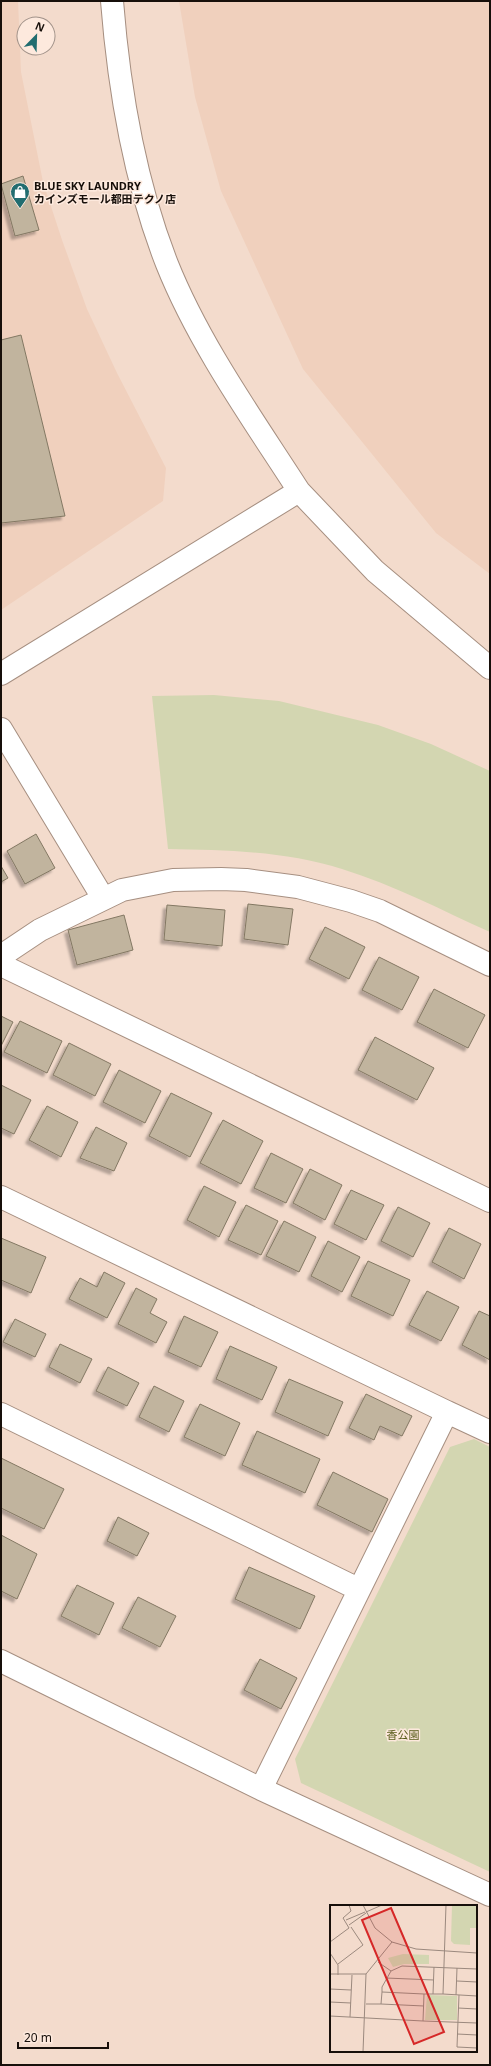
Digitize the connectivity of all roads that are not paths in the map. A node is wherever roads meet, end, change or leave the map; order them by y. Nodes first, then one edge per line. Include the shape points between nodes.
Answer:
1 (112, 1) edge
2 (299, 491) junction
3 (490, 668) edge
4 (1, 674) edge
5 (1, 729) edge
6 (103, 898) junction
7 (1, 956) edge
8 (1, 965) edge
9 (490, 965) edge
10 (1, 1197) edge
11 (490, 1201) edge
12 (447, 1412) junction
13 (1, 1414) edge
14 (490, 1432) edge
15 (358, 1589) junction
16 (1, 1661) edge
17 (261, 1789) junction
18 (490, 1895) edge

1 - 2 street via 116,54 139,183 167,264 206,344
2 - 3 street via 375,571
2 - 4 street
5 - 6 street
6 - 7 street via 40,930
6 - 9 street via 122,890 173,880 246,880 298,887 380,911
8 - 11 street
10 - 12 street
12 - 14 street
12 - 15 street
13 - 15 street
15 - 17 street
16 - 17 street
17 - 18 street

